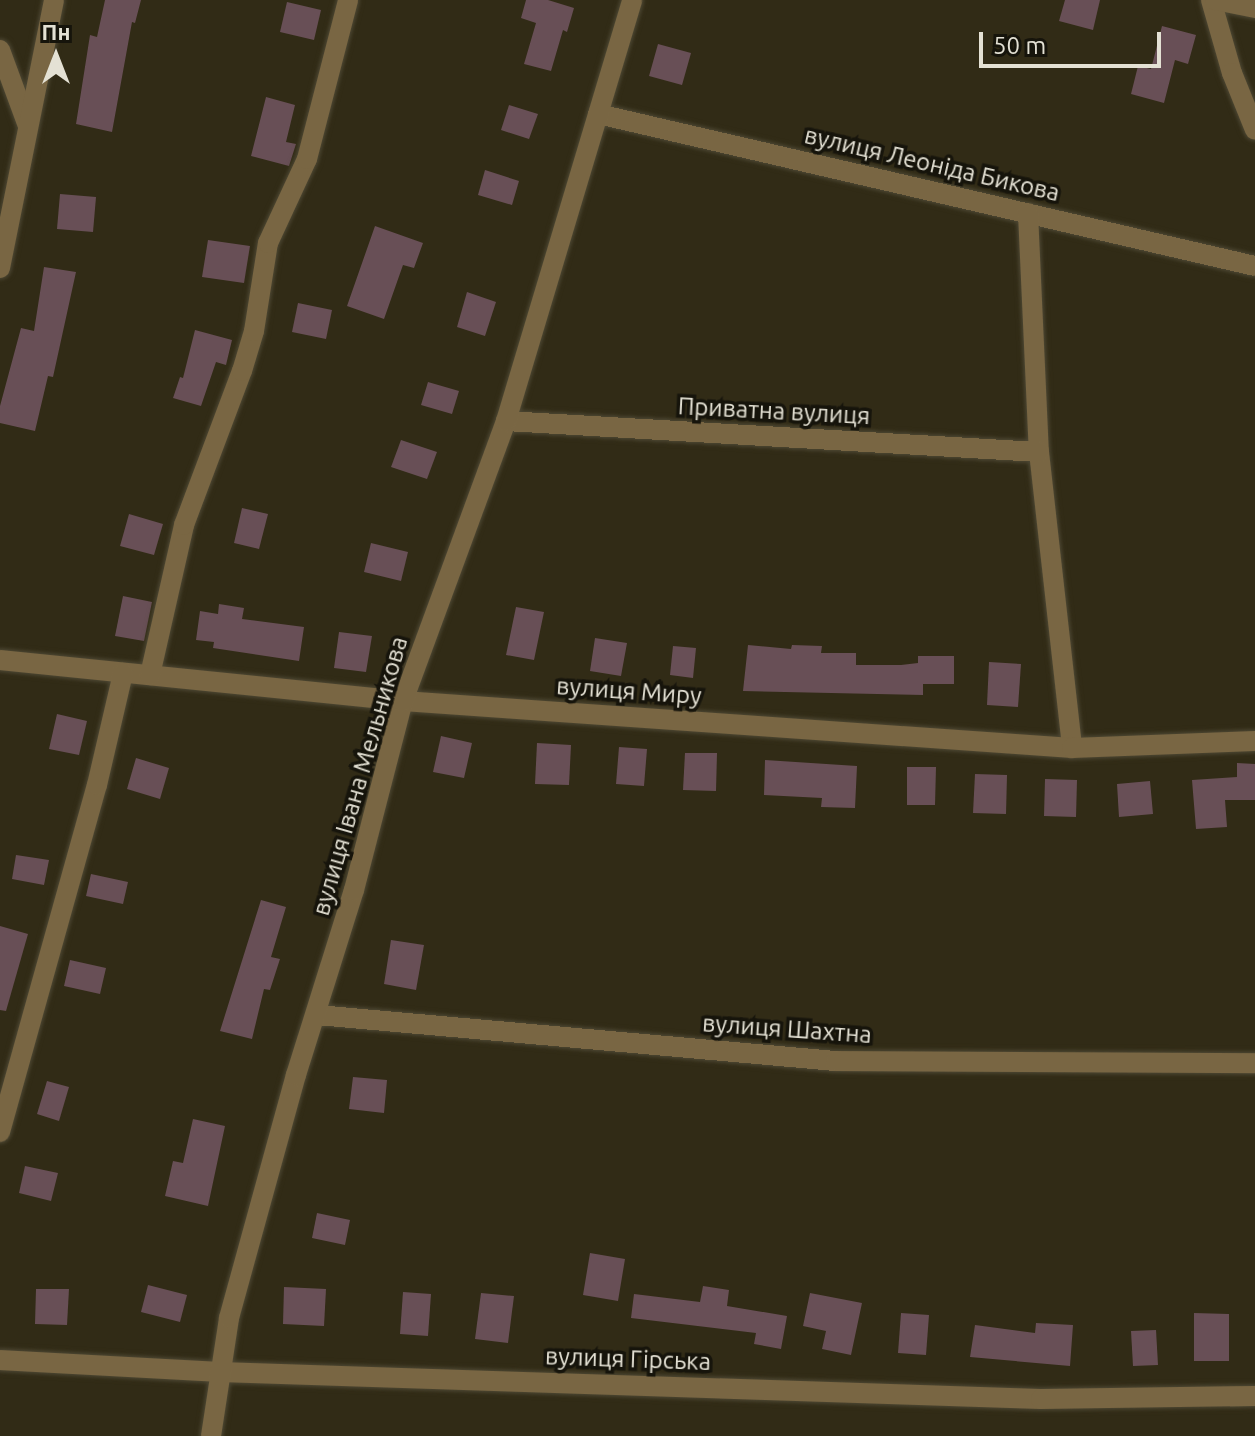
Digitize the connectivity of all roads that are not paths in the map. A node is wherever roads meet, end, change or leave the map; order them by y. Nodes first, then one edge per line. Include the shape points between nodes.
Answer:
1 (54, 0) edge
2 (348, 0) edge
3 (632, 0) edge
4 (1213, 0) edge
5 (1255, 8) edge
6 (0, 50) edge
7 (598, 114) junction
8 (28, 126) junction
9 (1255, 130) edge
10 (1028, 213) junction
11 (1255, 266) edge
12 (0, 268) edge
13 (506, 421) junction
14 (1039, 452) junction
15 (0, 660) edge
16 (123, 673) junction
17 (150, 675) junction
18 (403, 701) junction
19 (1255, 741) edge
20 (1072, 748) junction
21 (317, 1015) junction
22 (1255, 1063) edge
23 (0, 1132) edge
24 (0, 1360) edge
25 (220, 1372) junction
26 (1255, 1396) edge
27 (211, 1436) edge

1 - 8 street
2 - 17 street via 307,159 268,243 242,371 184,525
3 - 7 street, вулиця Івана Мельникова
4 - 5 street
4 - 9 street via 1232,73
6 - 8 street
7 - 10 street, вулиця Леоніда Бикова
7 - 13 street, вулиця Івана Мельникова
8 - 12 street
10 - 11 street, вулиця Леоніда Бикова
10 - 14 street
13 - 14 street, Приватна вулиця
13 - 18 street, вулиця Івана Мельникова
14 - 20 street
15 - 16 street, вулиця Миру
16 - 17 street, вулиця Миру
16 - 23 street
17 - 18 street, вулиця Миру
18 - 20 street, вулиця Миру
18 - 21 street, вулиця Івана Мельникова
19 - 20 street, вулиця Миру
21 - 22 street, вулиця Шахтна via 836,1061
21 - 25 street, вулиця Івана Мельникова via 253,1225
24 - 25 street, вулиця Гірська
25 - 26 street, вулиця Гірська via 1041,1399
25 - 27 street, вулиця Івана Мельникова

